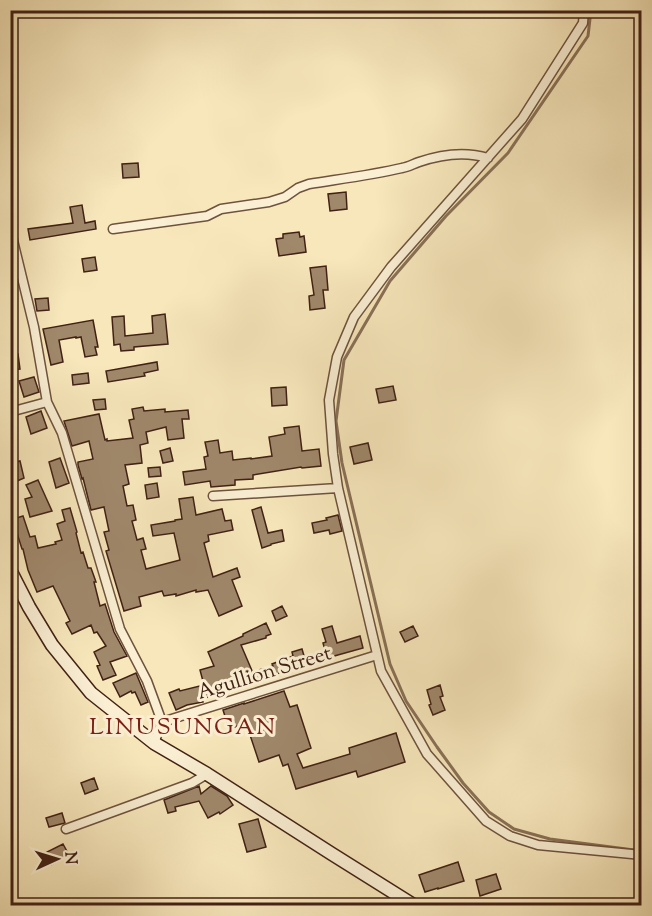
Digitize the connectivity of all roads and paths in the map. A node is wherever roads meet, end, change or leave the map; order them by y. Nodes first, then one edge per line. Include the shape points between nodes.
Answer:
1 (584, 10) edge
2 (488, 158) junction
3 (10, 228) edge
4 (113, 229) dead end
5 (47, 402) junction
6 (10, 412) edge
7 (338, 488) junction
8 (213, 496) dead end
9 (10, 570) edge
10 (377, 655) junction
11 (162, 722) junction
12 (154, 743) junction
13 (207, 774) junction
14 (66, 829) dead end
15 (642, 855) edge
16 (415, 906) edge

1 - 2 street via 583,22 522,119
2 - 4 street via 473,153 446,155 404,168 309,184 285,197 221,209 207,216
2 - 7 street via 391,267 354,317 337,357 329,400
3 - 5 street
5 - 6 street
5 - 11 street via 62,433 120,629 147,681
7 - 8 street
7 - 10 street
9 - 12 street via 52,645 91,693
10 - 11 street, Agullion Street
10 - 15 street via 381,671 427,754 486,821 510,836 538,845
11 - 12 street
12 - 13 street
13 - 14 street
13 - 16 street

